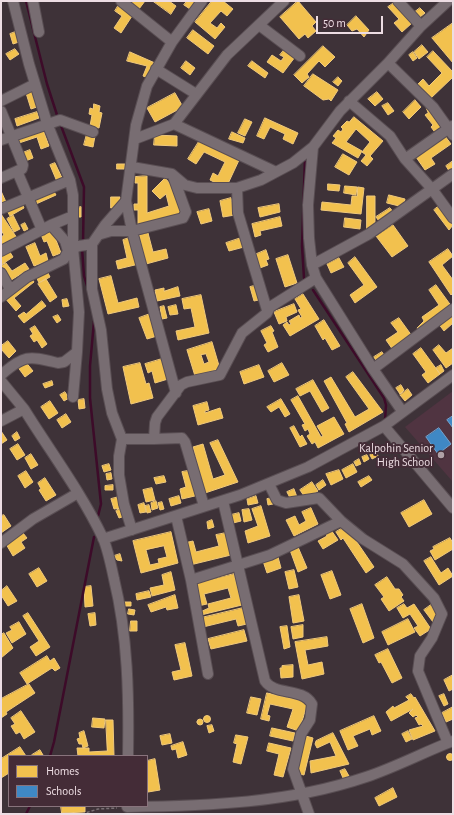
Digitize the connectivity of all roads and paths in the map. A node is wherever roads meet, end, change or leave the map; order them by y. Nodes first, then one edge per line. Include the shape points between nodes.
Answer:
1 (15, 1) edge
2 (33, 1) edge
3 (121, 1) edge
4 (202, 1) edge
5 (284, 1) edge
6 (398, 1) edge
7 (448, 1) edge
8 (259, 25) junction
9 (421, 26) junction
10 (39, 32) dead end
11 (172, 42) junction
12 (300, 56) dead end
13 (388, 63) junction
14 (156, 70) junction
15 (35, 84) junction
16 (196, 94) junction
17 (1, 101) edge
18 (349, 101) junction
19 (1, 111) edge
20 (53, 122) junction
21 (174, 124) junction
22 (451, 130) edge
23 (93, 132) dead end
24 (6, 138) edge
25 (136, 139) junction
26 (313, 147) junction
27 (405, 159) junction
28 (132, 167) junction
29 (17, 171) junction
30 (276, 172) junction
31 (172, 174) junction
32 (453, 174) edge
33 (1, 178) edge
34 (70, 180) junction
35 (237, 188) junction
36 (432, 189) junction
37 (30, 197) junction
38 (126, 201) junction
39 (1, 209) edge
40 (73, 216) junction
41 (453, 218) edge
42 (46, 227) junction
43 (132, 231) junction
44 (101, 234) junction
45 (80, 247) junction
46 (1, 251) edge
47 (312, 265) junction
48 (1, 273) edge
49 (316, 278) junction
50 (10, 289) junction
51 (1, 297) edge
52 (453, 309) edge
53 (267, 310) junction
54 (77, 352) junction
55 (373, 369) junction
56 (1, 375) edge
57 (453, 375) edge
58 (1, 381) edge
59 (176, 393) junction
60 (73, 396) dead end
61 (24, 409) junction
62 (402, 411) junction
63 (1, 421) edge
64 (384, 426) junction
65 (122, 439) junction
66 (154, 439) junction
67 (269, 484) junction
68 (78, 493) junction
69 (223, 501) junction
70 (204, 506) junction
71 (453, 508) edge
72 (176, 516) junction
73 (341, 521) junction
74 (132, 530) junction
75 (103, 539) junction
76 (1, 543) edge
77 (238, 564) junction
78 (191, 580) junction
79 (208, 674) dead end
80 (450, 742) edge
81 (128, 755) edge
82 (301, 794) junction
83 (127, 809) edge
84 (82, 814) edge
85 (309, 814) edge

1 - 15 street
2 - 10 street
3 - 11 street
4 - 11 street
5 - 8 street
6 - 9 street
7 - 9 street
8 - 12 street
8 - 16 street via 227,55
9 - 13 street
11 - 14 street
13 - 18 street
13 - 22 street via 430,103
14 - 16 street
14 - 25 street via 140,107
15 - 17 street
15 - 20 street
16 - 21 street
18 - 26 street
18 - 27 street via 390,136
19 - 24 street
20 - 23 street
20 - 24 street
20 - 34 street
21 - 25 street
21 - 30 street
22 - 27 street
24 - 29 street via 23,165 22,169
25 - 28 street
26 - 30 street via 293,163
26 - 47 street via 308,205
27 - 36 street
28 - 31 street
28 - 38 street
29 - 33 street
29 - 37 street
30 - 35 street
31 - 35 street via 185,185 197,188
31 - 43 street via 186,215 183,218
32 - 36 street
34 - 37 street
34 - 40 street
35 - 53 street via 238,213
36 - 41 street
36 - 47 street via 369,234
37 - 39 street
37 - 42 street
38 - 43 street
38 - 44 street via 105,225
40 - 42 street
40 - 45 street
42 - 45 street via 65,241
42 - 46 street
43 - 44 street via 111,231
43 - 59 street
44 - 45 street
45 - 50 street via 64,259 27,277
45 - 54 street
45 - 65 street via 101,330 112,413
47 - 49 street
48 - 50 street
49 - 53 street
49 - 55 street
50 - 51 street
52 - 55 street
53 - 59 street via 267,313 242,333 220,375 187,382
54 - 56 street via 58,364 26,357
54 - 60 street
55 - 62 street
57 - 62 street
58 - 61 street
59 - 66 street via 157,417
61 - 63 street
61 - 68 street
62 - 64 street
64 - 67 street via 308,467
64 - 71 street
65 - 66 street
65 - 74 street via 119,475
66 - 70 street via 182,438 185,442
67 - 69 street
67 - 73 street via 277,500 286,503 319,498
68 - 75 street
68 - 76 street via 33,519
69 - 70 street
69 - 77 street
70 - 72 street
72 - 74 street
72 - 78 street
73 - 77 street via 270,555
73 - 80 street via 363,539 403,564 434,598 442,614 432,638 420,656 418,671
74 - 75 street
75 - 81 street via 124,622
77 - 78 street
77 - 82 street via 265,681 271,688 304,696 312,704 310,720 301,734 293,769 300,784
78 - 79 street
80 - 82 street via 366,777
82 - 83 street via 247,802
82 - 85 street
83 - 84 path via 98,809

